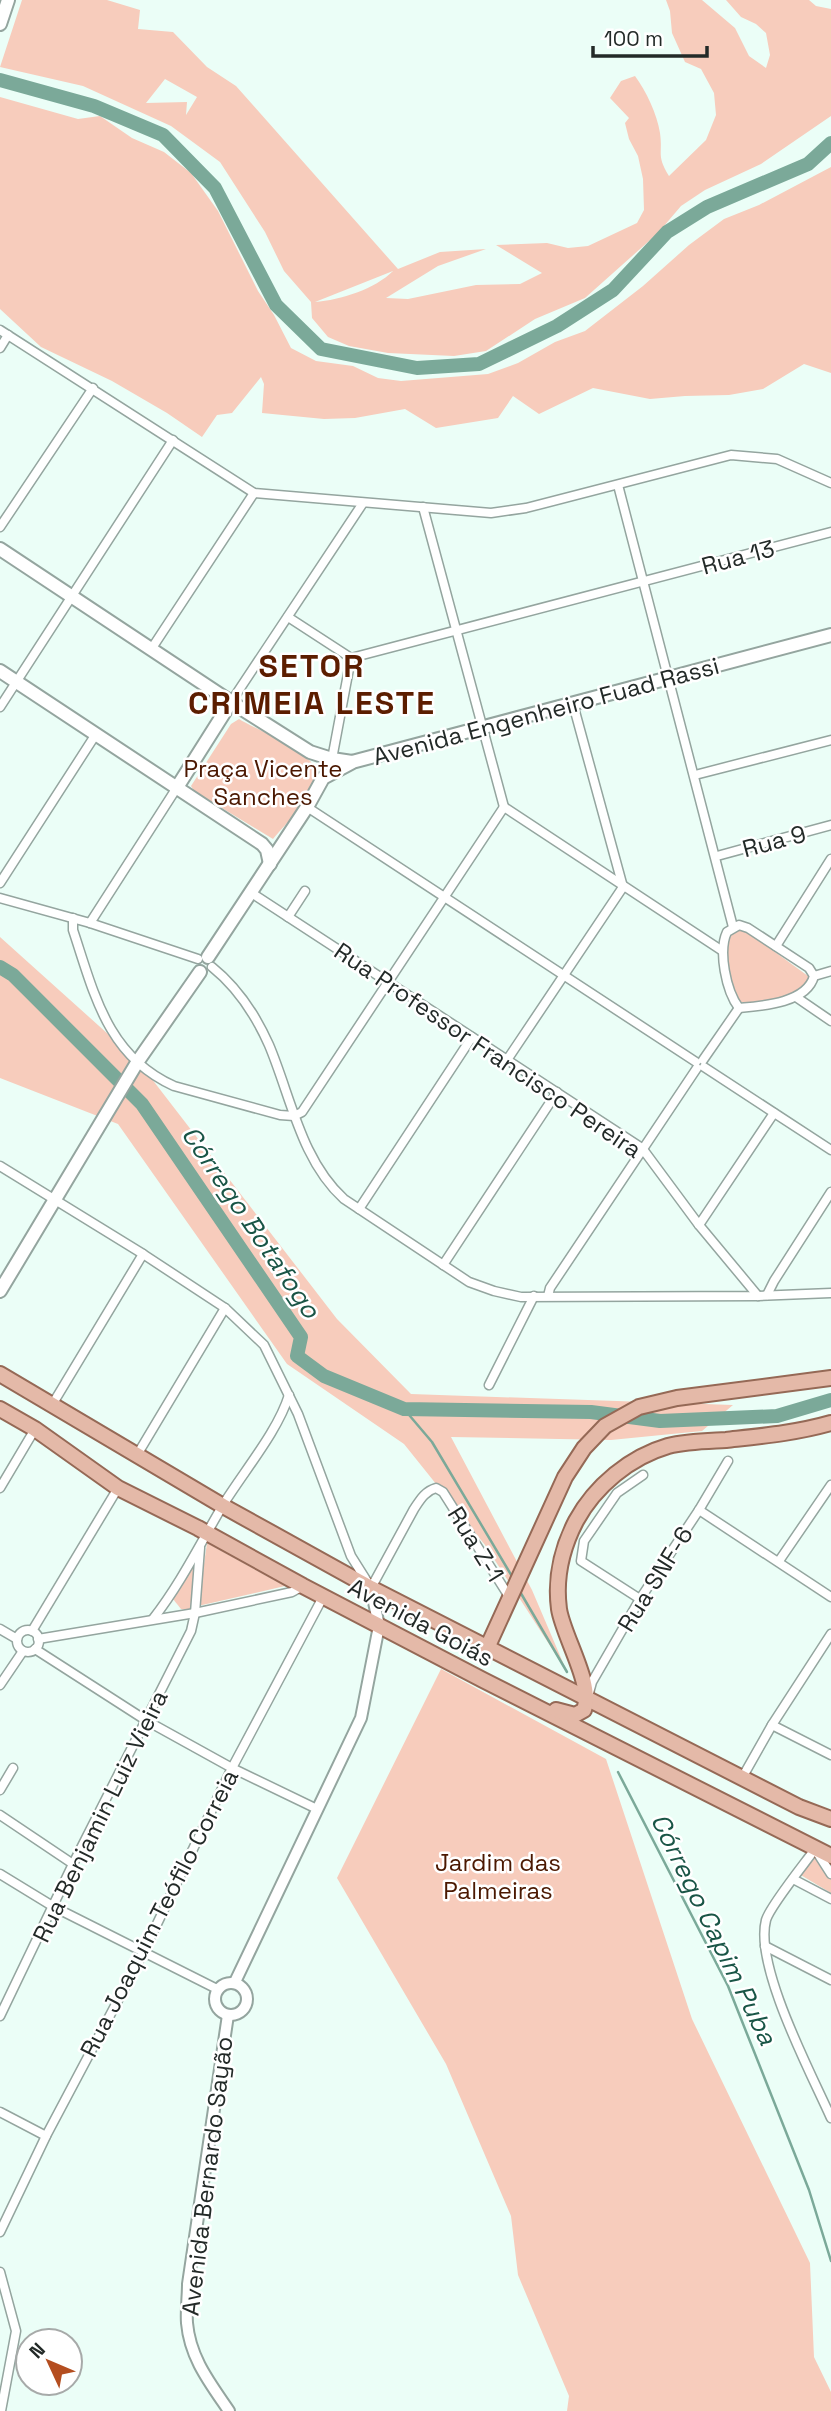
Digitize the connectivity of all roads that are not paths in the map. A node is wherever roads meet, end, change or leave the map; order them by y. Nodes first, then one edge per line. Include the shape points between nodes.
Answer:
1 (8, 0) edge
2 (0, 24) edge
3 (0, 330) edge
4 (8, 335) junction
5 (0, 348) edge
6 (93, 388) junction
7 (173, 440) junction
8 (831, 483) edge
9 (618, 485) junction
10 (254, 494) junction
11 (339, 501) junction
12 (363, 503) junction
13 (424, 508) junction
14 (350, 523) junction
15 (0, 527) edge
16 (831, 532) edge
17 (0, 549) edge
18 (644, 582) junction
19 (72, 596) junction
20 (288, 617) junction
21 (456, 630) junction
22 (831, 635) edge
23 (152, 648) junction
24 (351, 658) junction
25 (0, 671) edge
26 (670, 679) junction
27 (17, 681) junction
28 (231, 702) junction
29 (573, 705) junction
30 (0, 707) edge
31 (483, 729) junction
32 (96, 734) junction
33 (831, 740) edge
34 (310, 752) junction
35 (332, 759) junction
36 (352, 762) junction
37 (184, 774) junction
38 (695, 775) junction
39 (323, 778) junction
40 (176, 789) junction
41 (194, 799) junction
42 (307, 807) junction
43 (504, 807) junction
44 (831, 825) edge
45 (283, 842) junction
46 (262, 844) junction
47 (717, 856) junction
48 (831, 859) edge
49 (270, 863) junction
50 (0, 883) edge
51 (623, 887) junction
52 (305, 891) dead end
53 (250, 892) junction
54 (443, 896) junction
55 (0, 898) edge
56 (288, 917) junction
57 (73, 918) junction
58 (90, 923) junction
59 (733, 927) junction
60 (776, 946) junction
61 (721, 950) junction
62 (205, 964) junction
63 (831, 971) edge
64 (564, 975) junction
65 (814, 976) junction
66 (387, 982) junction
67 (796, 997) junction
68 (738, 1008) junction
69 (831, 1021) edge
70 (472, 1037) junction
71 (507, 1060) junction
72 (700, 1064) junction
73 (135, 1065) junction
74 (557, 1093) junction
75 (774, 1113) junction
76 (294, 1116) junction
77 (642, 1148) junction
78 (831, 1150) edge
79 (0, 1166) edge
80 (831, 1192) edge
81 (54, 1199) junction
82 (359, 1209) junction
83 (699, 1225) junction
84 (143, 1254) junction
85 (443, 1265) junction
86 (0, 1291) edge
87 (831, 1293) edge
88 (768, 1295) junction
89 (534, 1296) junction
90 (548, 1296) junction
91 (758, 1296) junction
92 (225, 1308) junction
93 (0, 1374) edge
94 (831, 1378) edge
95 (489, 1385) dead end
96 (290, 1395) junction
97 (52, 1405) junction
98 (0, 1409) edge
99 (296, 1410) junction
100 (282, 1413) junction
101 (830, 1424) edge
102 (35, 1429) junction
103 (136, 1455) junction
104 (728, 1461) dead end
105 (643, 1475) dead end
106 (831, 1485) edge
107 (0, 1488) edge
108 (118, 1488) junction
109 (222, 1506) junction
110 (699, 1510) junction
111 (208, 1535) junction
112 (200, 1548) junction
113 (779, 1561) junction
114 (303, 1586) junction
115 (371, 1588) junction
116 (511, 1596) junction
117 (323, 1597) junction
118 (831, 1597) edge
119 (170, 1598) junction
120 (640, 1599) junction
121 (195, 1613) junction
122 (180, 1615) junction
123 (153, 1619) junction
124 (379, 1626) junction
125 (0, 1629) edge
126 (831, 1634) edge
127 (35, 1635) junction
128 (17, 1639) junction
129 (35, 1648) junction
130 (487, 1648) junction
131 (23, 1651) junction
132 (0, 1685) edge
133 (502, 1690) junction
134 (587, 1699) junction
135 (147, 1721) junction
136 (772, 1725) junction
137 (831, 1755) edge
138 (13, 1768) dead end
139 (232, 1768) junction
140 (742, 1778) junction
141 (0, 1790) edge
142 (317, 1809) junction
143 (0, 1815) edge
144 (831, 1819) edge
145 (815, 1849) junction
146 (831, 1856) edge
147 (73, 1864) junction
148 (0, 1874) edge
149 (831, 1874) edge
150 (793, 1879) junction
151 (831, 1899) edge
152 (54, 1907) junction
153 (765, 1946) junction
154 (143, 1953) junction
155 (831, 1980) edge
156 (235, 1982) junction
157 (217, 1989) junction
158 (228, 2015) junction
159 (0, 2016) edge
160 (0, 2112) edge
161 (831, 2118) edge
162 (46, 2136) junction
163 (0, 2232) edge
164 (0, 2272) edge
165 (0, 2359) edge
166 (11, 2365) junction
167 (2, 2411) edge
168 (229, 2411) edge

1 - 2 main road
3 - 4 street
4 - 5 street
4 - 6 street
6 - 7 street
6 - 15 street
7 - 10 street
7 - 19 street
8 - 9 street via 777,460 731,456
9 - 13 street via 491,513
9 - 18 street
10 - 11 street
10 - 23 street
11 - 12 street
11 - 14 street
12 - 13 street
12 - 14 street
13 - 21 street
14 - 20 street
16 - 18 street, Rua 13
17 - 19 main road, Avenida Engenheiro Fuad Rassi
18 - 21 street, Rua 13
18 - 26 street
19 - 23 main road, Avenida Engenheiro Fuad Rassi
19 - 27 street
20 - 24 street
20 - 28 street
21 - 24 street, Rua 13
21 - 31 street
22 - 26 main road, Avenida Engenheiro Fuad Rassi
23 - 28 main road, Avenida Engenheiro Fuad Rassi
24 - 35 street
25 - 27 main road
26 - 29 main road, Avenida Engenheiro Fuad Rassi
26 - 38 street
27 - 30 street
27 - 32 main road
28 - 34 main road, Avenida Engenheiro Fuad Rassi
28 - 37 main road
29 - 31 main road, Avenida Engenheiro Fuad Rassi
29 - 51 street
31 - 36 main road, Avenida Engenheiro Fuad Rassi
31 - 43 street
32 - 40 main road
32 - 50 street
33 - 38 street
34 - 35 main road, Avenida Engenheiro Fuad Rassi
34 - 39 main road via 319,760
35 - 36 main road, Avenida Engenheiro Fuad Rassi
36 - 39 main road
37 - 40 main road
37 - 41 main road via 184,788
38 - 47 street
39 - 42 main road
40 - 41 main road
40 - 58 street
41 - 46 main road
42 - 45 main road
42 - 54 street
43 - 51 street
43 - 54 street
44 - 47 street, Rua 9
45 - 46 main road
45 - 49 main road
46 - 49 main road
47 - 59 street
48 - 60 street
49 - 53 main road
51 - 61 street
51 - 64 street
52 - 56 street
53 - 56 street, Rua Professor Francisco Pereira
53 - 62 main road
54 - 64 street
54 - 66 street
55 - 57 street
56 - 66 street, Rua Professor Francisco Pereira
57 - 58 street
57 - 73 street via 102,1016
58 - 62 street
59 - 60 street via 748,928
59 - 61 street
60 - 65 street
61 - 68 street
62 - 73 main road
62 - 76 street via 240,994 268,1044
63 - 65 street
64 - 71 street
64 - 72 street
65 - 67 street
66 - 70 street, Rua Professor Francisco Pereira
66 - 76 street via 302,1112
67 - 68 street
67 - 69 street
68 - 72 street
70 - 71 street, Rua Professor Francisco Pereira
70 - 82 street
71 - 74 street, Rua Professor Francisco Pereira
72 - 75 street
72 - 77 street
73 - 76 street via 174,1086
73 - 81 main road
74 - 77 street, Rua Professor Francisco Pereira
74 - 85 street
75 - 78 street
75 - 83 street
76 - 82 street via 331,1187
77 - 83 street, Rua Professor Francisco Pereira
77 - 90 street
79 - 81 street
80 - 88 street
81 - 84 street
81 - 86 main road
82 - 85 street
83 - 91 street, Rua Professor Francisco Pereira
84 - 92 street
84 - 97 street
85 - 89 street via 494,1291
87 - 88 street
88 - 91 street
89 - 90 street
89 - 95 street
90 - 91 street
92 - 96 street via 264,1345
92 - 103 street
93 - 97 main road, Avenida Goiás
94 - 116 main road via 677,1398 639,1407 605,1426 570,1469
96 - 99 street
96 - 100 street
97 - 103 main road, Avenida Goiás
98 - 102 main road, Avenida Goiás
99 - 100 street
99 - 115 street via 351,1556
100 - 109 street
101 - 134 main road via 798,1432 667,1446 629,1464 591,1499 568,1539 558,1592 562,1621
102 - 107 street
102 - 108 main road, Avenida Goiás
103 - 109 main road, Avenida Goiás
104 - 110 street, Rua SNF-6
105 - 120 street via 617,1493 584,1541 581,1560
106 - 113 street
108 - 111 main road, Avenida Goiás
108 - 127 street
109 - 111 street
109 - 115 main road, Avenida Goiás
110 - 113 street
110 - 120 street, Rua SNF-6
111 - 112 street
111 - 114 main road, Avenida Goiás
112 - 119 street
112 - 121 street, Rua Benjamin Luiz Vieira
113 - 118 street
114 - 117 main road, Avenida Goiás
114 - 121 street
115 - 116 street, Rua Z-1 via 414,1509 436,1488
115 - 124 street
115 - 130 main road, Avenida Goiás
116 - 130 main road
117 - 124 main road, Avenida Goiás
117 - 139 street, Rua Joaquim Teófilo Correia
119 - 122 street
119 - 123 street
120 - 134 street, Rua SNF-6 via 592,1682
121 - 122 street
121 - 135 street, Rua Benjamin Luiz Vieira via 191,1631
122 - 123 street
123 - 127 street
124 - 133 main road, Avenida Goiás
124 - 142 street via 361,1718
125 - 128 street
126 - 136 street
127 - 128 street via 23,1632
127 - 129 street
128 - 131 street
129 - 131 street
129 - 135 street
130 - 134 main road, Avenida Goiás
131 - 132 street
133 - 134 main road via 513,1690 575,1716 584,1710
133 - 145 main road, Avenida Goiás
134 - 140 main road, Avenida Goiás
135 - 139 street
135 - 147 street, Rua Benjamin Luiz Vieira
136 - 137 street
136 - 140 street
138 - 141 street
139 - 142 street
139 - 154 street, Rua Joaquim Teófilo Correia
140 - 144 main road, Avenida Goiás
142 - 156 street
143 - 147 street
145 - 146 main road, Avenida Goiás
145 - 149 street
145 - 150 street
147 - 152 street, Rua Benjamin Luiz Vieira
148 - 152 street
150 - 151 street
150 - 153 street via 766,1919
152 - 154 street
152 - 159 street, Rua Benjamin Luiz Vieira
153 - 155 street
153 - 161 street via 771,1982
154 - 157 street
154 - 162 street, Rua Joaquim Teófilo Correia
156 - 157 street
156 - 158 street via 247,1994 247,2004 239,2013
157 - 158 street via 215,2005
158 - 168 street, Avenida Bernardo Sayão via 188,2284 187,2323 193,2353
160 - 162 street
162 - 163 street, Rua Joaquim Teófilo Correia
164 - 166 street via 16,2331
165 - 166 street
166 - 167 street

